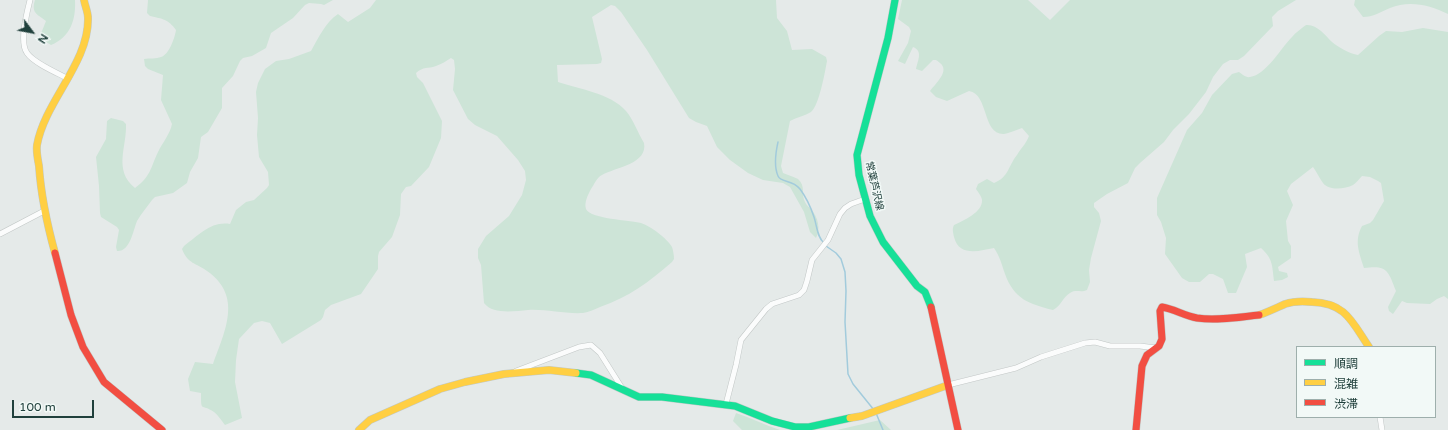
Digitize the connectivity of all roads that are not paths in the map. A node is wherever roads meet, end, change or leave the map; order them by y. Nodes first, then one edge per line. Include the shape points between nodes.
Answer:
1 (30, 0) edge
2 (84, 0) edge
3 (895, 0) edge
4 (66, 78) junction
5 (864, 199) junction
6 (44, 211) junction
7 (0, 234) edge
8 (1368, 346) edge
9 (1156, 348) junction
10 (509, 374) junction
11 (948, 385) junction
12 (622, 388) junction
13 (726, 404) junction
14 (1380, 418) edge
15 (162, 430) edge
16 (359, 430) edge
17 (958, 430) edge
18 (1136, 430) edge
19 (1382, 430) edge

1 - 4 street via 24,35 26,51 32,58
2 - 4 street via 88,17 86,37
3 - 5 street, 常葉芦沢線 via 888,38 858,146 858,166
4 - 6 street via 44,122 37,146
5 - 11 street, 常葉芦沢線 via 883,242 916,286 925,292 937,332
5 - 13 street via 851,204 840,214 828,240 812,260 804,290 800,295 772,304 741,340
6 - 7 street
6 - 15 street via 71,315 83,347 104,382
8 - 9 street via 1347,314 1333,305 1301,301 1260,314 1219,319 1196,318 1162,307 1162,339
9 - 11 street via 1085,343 1016,368
9 - 18 street via 1146,355 1142,366
10 - 12 street via 549,370 591,375
10 - 12 street via 579,347 591,345 600,353
10 - 16 street via 440,389 370,420
11 - 13 street via 862,416 809,427 772,421
11 - 17 street, 常葉芦沢線
12 - 13 street via 639,396
14 - 19 street

